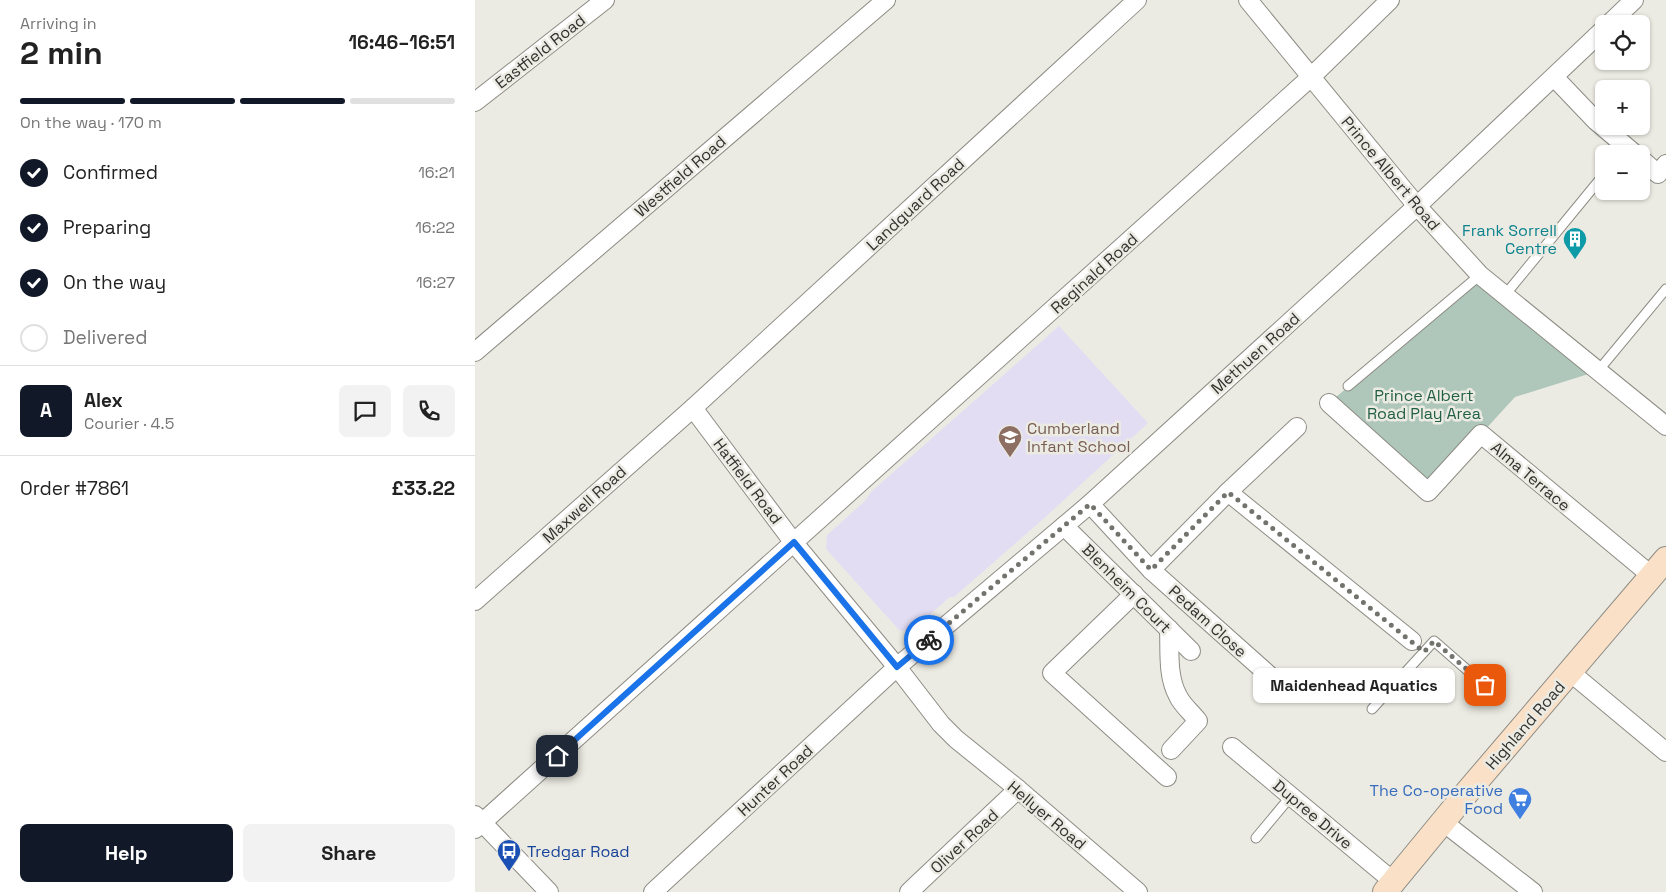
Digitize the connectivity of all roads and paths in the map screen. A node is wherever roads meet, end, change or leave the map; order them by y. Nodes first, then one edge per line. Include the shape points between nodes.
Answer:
1 (605, 0) edge
2 (886, 0) edge
3 (1137, 0) edge
4 (1248, 0) edge
5 (1390, 0) edge
6 (1634, 0) edge
7 (1618, 15) edge
8 (1595, 38) edge
9 (1311, 77) junction
10 (1554, 78) junction
11 (475, 102) edge
12 (1624, 145) edge
13 (1650, 164) edge
14 (1663, 172) edge
15 (1595, 185) edge
16 (1417, 206) junction
17 (1480, 275) junction
18 (1666, 289) edge
19 (1505, 295) junction
20 (475, 352) edge
21 (1598, 371) junction
22 (1348, 386) dead end
23 (1329, 403) dead end
24 (693, 408) junction
25 (1666, 426) edge
26 (1297, 427) dead end
27 (1228, 492) junction
28 (1090, 504) junction
29 (1064, 526) junction
30 (794, 542) junction
31 (1662, 565) edge
32 (1151, 570) junction
33 (1133, 594) junction
34 (475, 601) edge
35 (1169, 629) junction
36 (1418, 646) junction
37 (1191, 651) dead end
38 (897, 667) junction
39 (1570, 672) junction
40 (1288, 692) dead end
41 (1497, 696) dead end
42 (1372, 709) dead end
43 (956, 739) joint
44 (1232, 747) dead end
45 (1171, 750) dead end
46 (1666, 752) edge
47 (1167, 777) dead end
48 (1018, 790) junction
49 (1291, 796) junction
50 (477, 822) edge
51 (1443, 822) junction
52 (1255, 838) dead end
53 (1388, 889) edge
54 (549, 892) edge
55 (653, 892) edge
56 (909, 892) edge
57 (1138, 892) edge
58 (1533, 892) edge

1 - 11 street, Eastfield Road
2 - 20 street, Westfield Road
3 - 24 street, Landguard Road
4 - 9 street, Prince Albert Road
5 - 9 street, Reginald Road
6 - 7 street
8 - 10 street, Methuen Road
9 - 16 street, Prince Albert Road
9 - 30 street, Reginald Road
10 - 12 street
10 - 16 street, Methuen Road
13 - 14 street
15 - 19 lane
16 - 17 street, Prince Albert Road
16 - 28 street, Methuen Road
17 - 19 street, Prince Albert Road
17 - 22 lane
18 - 21 lane
19 - 21 street, Prince Albert Road
21 - 25 street, Prince Albert Road
23 - 31 street, Alma Terrace via 1428,492 1481,434
24 - 30 street, Hatfield Road
24 - 34 street, Maxwell Road
26 - 27 street
27 - 32 street
27 - 36 street
28 - 29 street, Methuen Road
28 - 32 street, Pedam Close
29 - 33 street, Blenheim Court
29 - 38 street, Methuen Road
30 - 38 street, Hatfield Road
30 - 50 street, Reginald Road
31 - 39 main road, Highland Road
32 - 40 street, Pedam Close
33 - 35 street, Blenheim Court
33 - 47 street via 1053,673
35 - 37 street, Blenheim Court
35 - 45 street via 1173,684 1179,698 1198,721
36 - 41 lane via 1434,641
36 - 42 lane
38 - 43 street, Hatfield Road
38 - 55 street, Hunter Road
39 - 46 street
39 - 51 main road, Highland Road
43 - 48 street, Hellyer Road
44 - 49 street, Dupree Drive
48 - 56 street, Oliver Road
48 - 57 street, Hellyer Road
49 - 52 lane
49 - 53 street, Dupree Drive
50 - 54 street
51 - 53 main road, Highland Road
51 - 58 street

